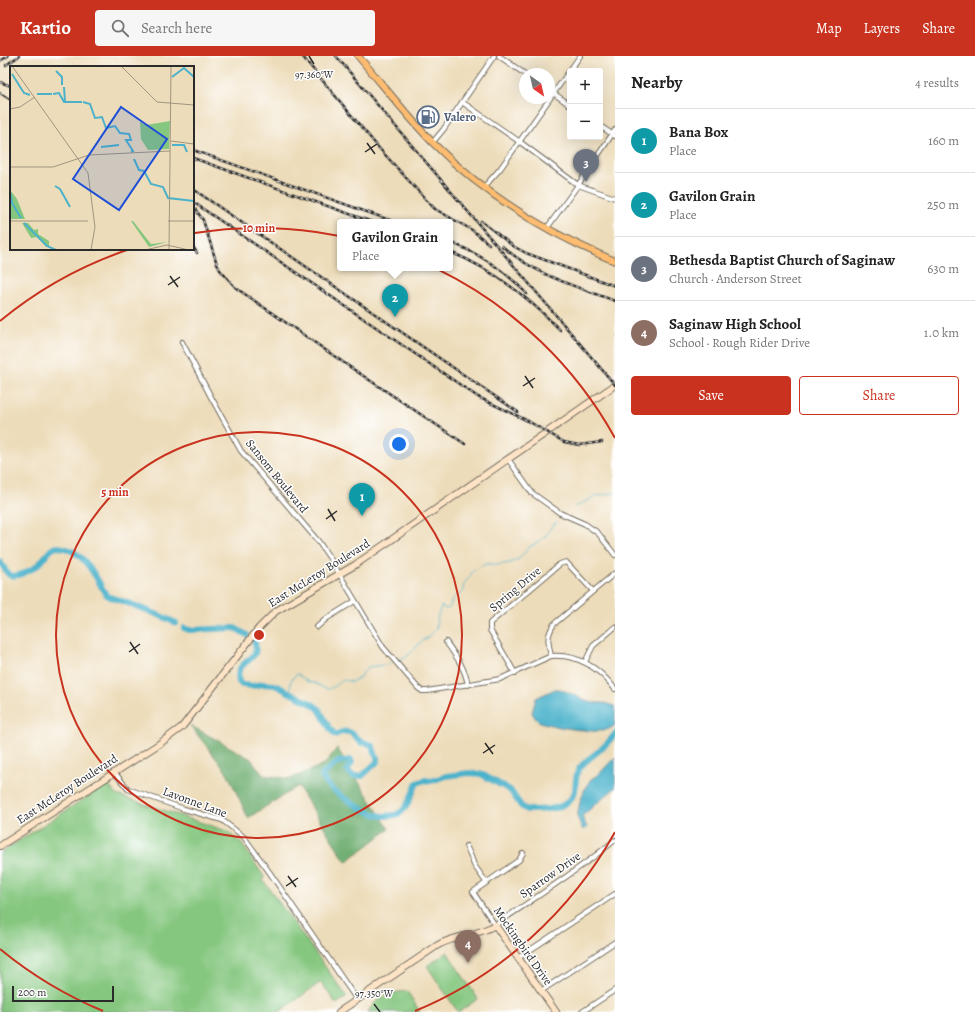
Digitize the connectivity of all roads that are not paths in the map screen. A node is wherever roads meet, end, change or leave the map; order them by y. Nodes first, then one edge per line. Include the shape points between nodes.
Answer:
1 (494, 56) edge
2 (499, 56) edge
3 (580, 56) edge
4 (361, 57) edge
5 (519, 70) edge
6 (555, 93) edge
7 (555, 95) edge
8 (462, 102) junction
9 (547, 104) edge
10 (569, 104) edge
11 (603, 128) edge
12 (615, 130) edge
13 (613, 135) edge
14 (433, 142) junction
15 (520, 142) junction
16 (578, 185) junction
17 (484, 187) junction
18 (615, 198) edge
19 (547, 228) junction
20 (615, 261) edge
21 (182, 342) dead end
22 (615, 385) edge
23 (508, 460) junction
24 (615, 555) edge
25 (615, 573) edge
26 (339, 575) junction
27 (593, 591) junction
28 (355, 601) junction
29 (615, 627) edge
30 (318, 628) dead end
31 (446, 642) dead end
32 (551, 656) junction
33 (585, 662) junction
34 (514, 673) junction
35 (468, 685) junction
36 (615, 689) edge
37 (114, 772) junction
38 (615, 840) edge
39 (0, 846) edge
40 (466, 846) dead end
41 (523, 853) dead end
42 (486, 882) junction
43 (615, 894) edge
44 (495, 925) junction
45 (615, 942) edge
46 (518, 958) junction
47 (541, 990) junction
48 (615, 990) edge
49 (357, 1000) junction
50 (339, 1012) edge
51 (556, 1012) edge
52 (582, 1012) edge

1 - 8 street
2 - 5 street
3 - 6 street
4 - 14 main road
7 - 10 street
8 - 14 street
8 - 15 street
9 - 15 street
11 - 13 street
12 - 13 street
13 - 16 street
14 - 17 main road
15 - 16 street
15 - 17 street
16 - 18 street
16 - 19 street
17 - 19 main road
19 - 20 main road
21 - 26 street, Sansom Boulevard via 241,451 318,541
22 - 23 main road, East McLeroy Boulevard
23 - 24 street via 532,494 560,513 594,530
23 - 26 main road, East McLeroy Boulevard
25 - 27 street
26 - 28 street, Sansom Boulevard
26 - 37 main road, East McLeroy Boulevard via 268,618 182,727
27 - 32 street via 554,624 547,641
27 - 34 street, Spring Drive via 566,562 560,564 490,623 490,630
28 - 30 street via 326,619
28 - 35 street, Sansom Boulevard via 383,647 422,691
29 - 33 street via 593,646
31 - 35 street via 459,658
32 - 33 street via 569,656
32 - 34 street
33 - 36 street
34 - 35 street via 500,679
37 - 39 main road, East McLeroy Boulevard
37 - 49 street, Lavonne Lane via 128,790 222,820 244,837
38 - 44 street, Sparrow Drive
40 - 42 street via 474,865
41 - 42 street via 519,860
42 - 44 street, Mockingbird Drive via 473,892
43 - 46 street
44 - 46 main road, Mockingbird Drive
44 - 49 main road via 438,945
45 - 47 street
46 - 47 main road, Mockingbird Drive
47 - 51 main road, Mockingbird Drive
48 - 52 street
49 - 50 main road

